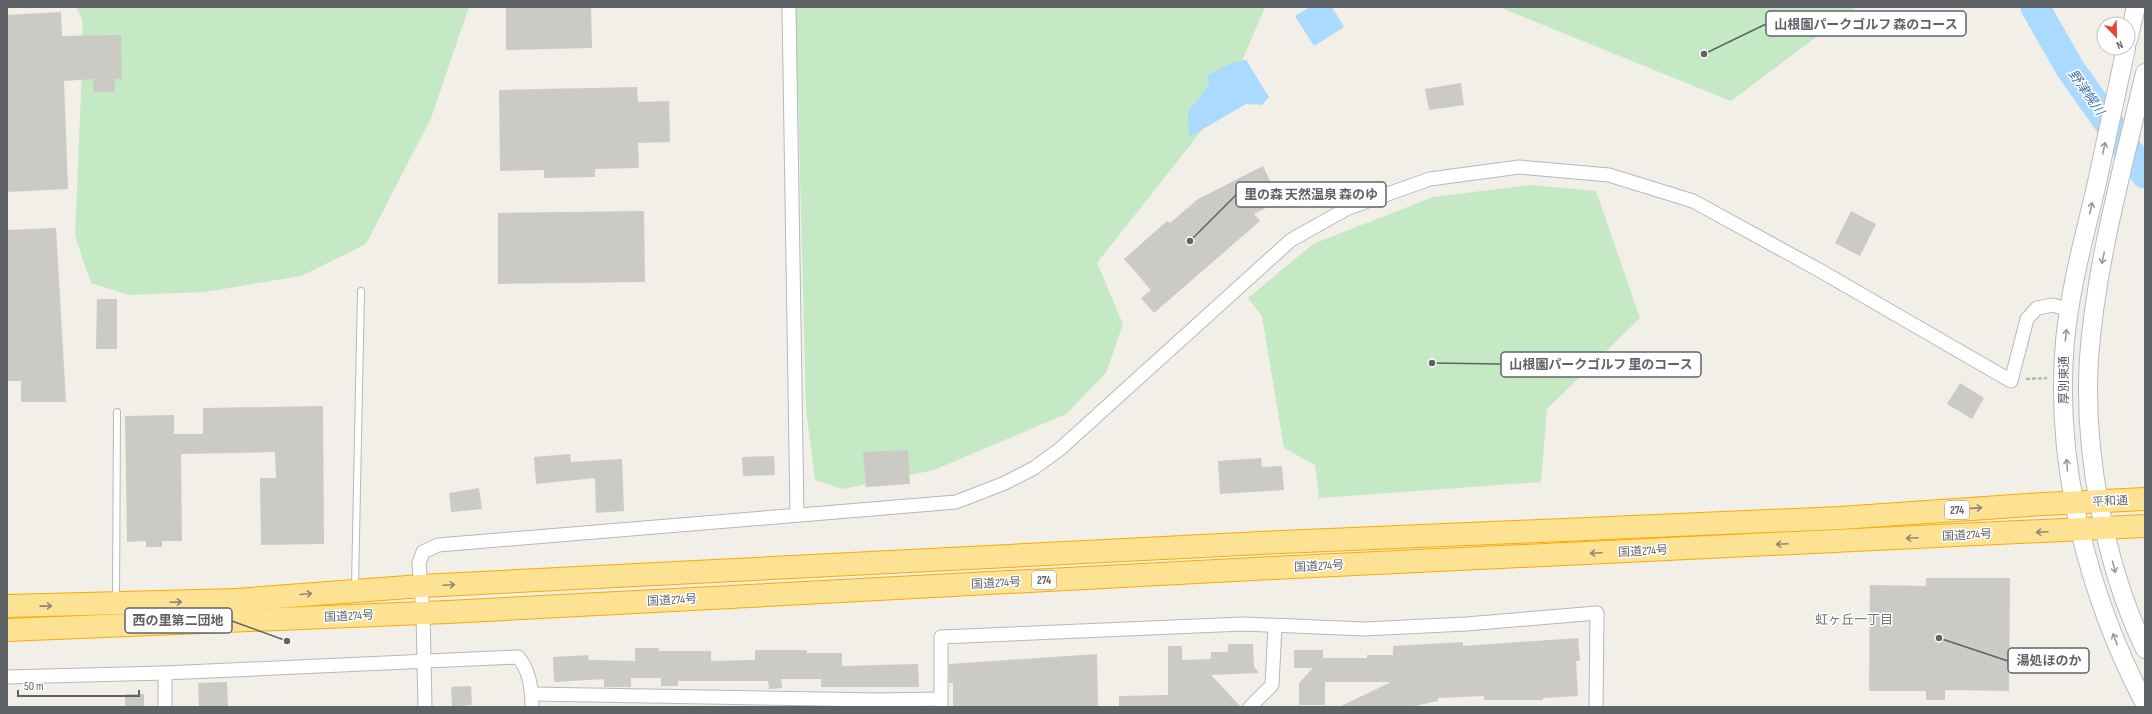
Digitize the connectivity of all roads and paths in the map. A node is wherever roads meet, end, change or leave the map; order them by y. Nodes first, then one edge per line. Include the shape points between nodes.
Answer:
1 (789, 7) edge
2 (2124, 56) edge
3 (2145, 73) edge
4 (361, 291) dead end
5 (2069, 310) junction
6 (2012, 377) junction
7 (2063, 378) junction
8 (117, 412) dead end
9 (2145, 499) edge
10 (2099, 501) junction
11 (2075, 503) junction
12 (797, 515) junction
13 (2145, 526) edge
14 (2105, 528) junction
15 (2080, 530) junction
16 (421, 586) junction
17 (355, 590) junction
18 (7, 606) edge
19 (424, 613) junction
20 (117, 615) junction
21 (1275, 626) junction
22 (7, 630) edge
23 (2145, 649) edge
24 (425, 662) junction
25 (165, 674) junction
26 (7, 678) edge
27 (532, 701) edge
28 (878, 703) edge
29 (942, 703) edge
30 (2145, 704) edge
31 (165, 707) edge
32 (425, 707) edge
33 (1250, 707) edge
34 (1596, 707) edge

1 - 12 street
5 -> 2 street, 厚別東通
3 -> 10 street, 厚別東通 via 2099,280 2089,358 2093,463
4 - 17 lane
5 - 6 street via 2053,306 2037,308 2027,319
7 -> 5 street, 厚別東通
6 - 7 path
6 - 12 street via 2011,381 1819,270 1693,202 1609,175 1519,167 1430,179 1348,208 1291,240 1060,449 1034,468 1005,484 956,502
11 -> 7 street, 厚別東通 via 2068,473
8 - 20 lane
9 - 10 highway, 平和通 / 274
10 - 11 highway, 平和通 / 274
10 - 14 street, 厚別東通
11 - 15 street, 厚別東通
16 -> 11 highway, 国道274号 / 274 via 1269,543 1832,518
12 - 16 street via 438,545 423,552 419,563
13 - 14 highway, 274
14 - 15 highway, 274
14 -> 23 street, 厚別東通 via 2124,601
15 -> 19 highway, 国道274号 / 274 via 1281,568
30 -> 15 street, 厚別東通 via 2129,675 2114,638
16 - 17 highway, 国道274号 / 274
16 - 19 street
20 -> 17 highway, 国道274号 / 274 via 236,600
18 -> 20 highway, 国道274号 / 274
19 - 20 highway, 国道274号 / 274
19 - 24 street
20 - 22 highway, 国道274号 / 274
21 - 29 street via 1243,624 941,637
21 - 33 street via 1272,685
21 - 34 street via 1372,629 1597,613
24 - 25 street
24 - 27 street via 518,657 526,665
24 - 32 street
25 - 26 street
25 - 31 street
27 - 28 street
28 - 29 street

